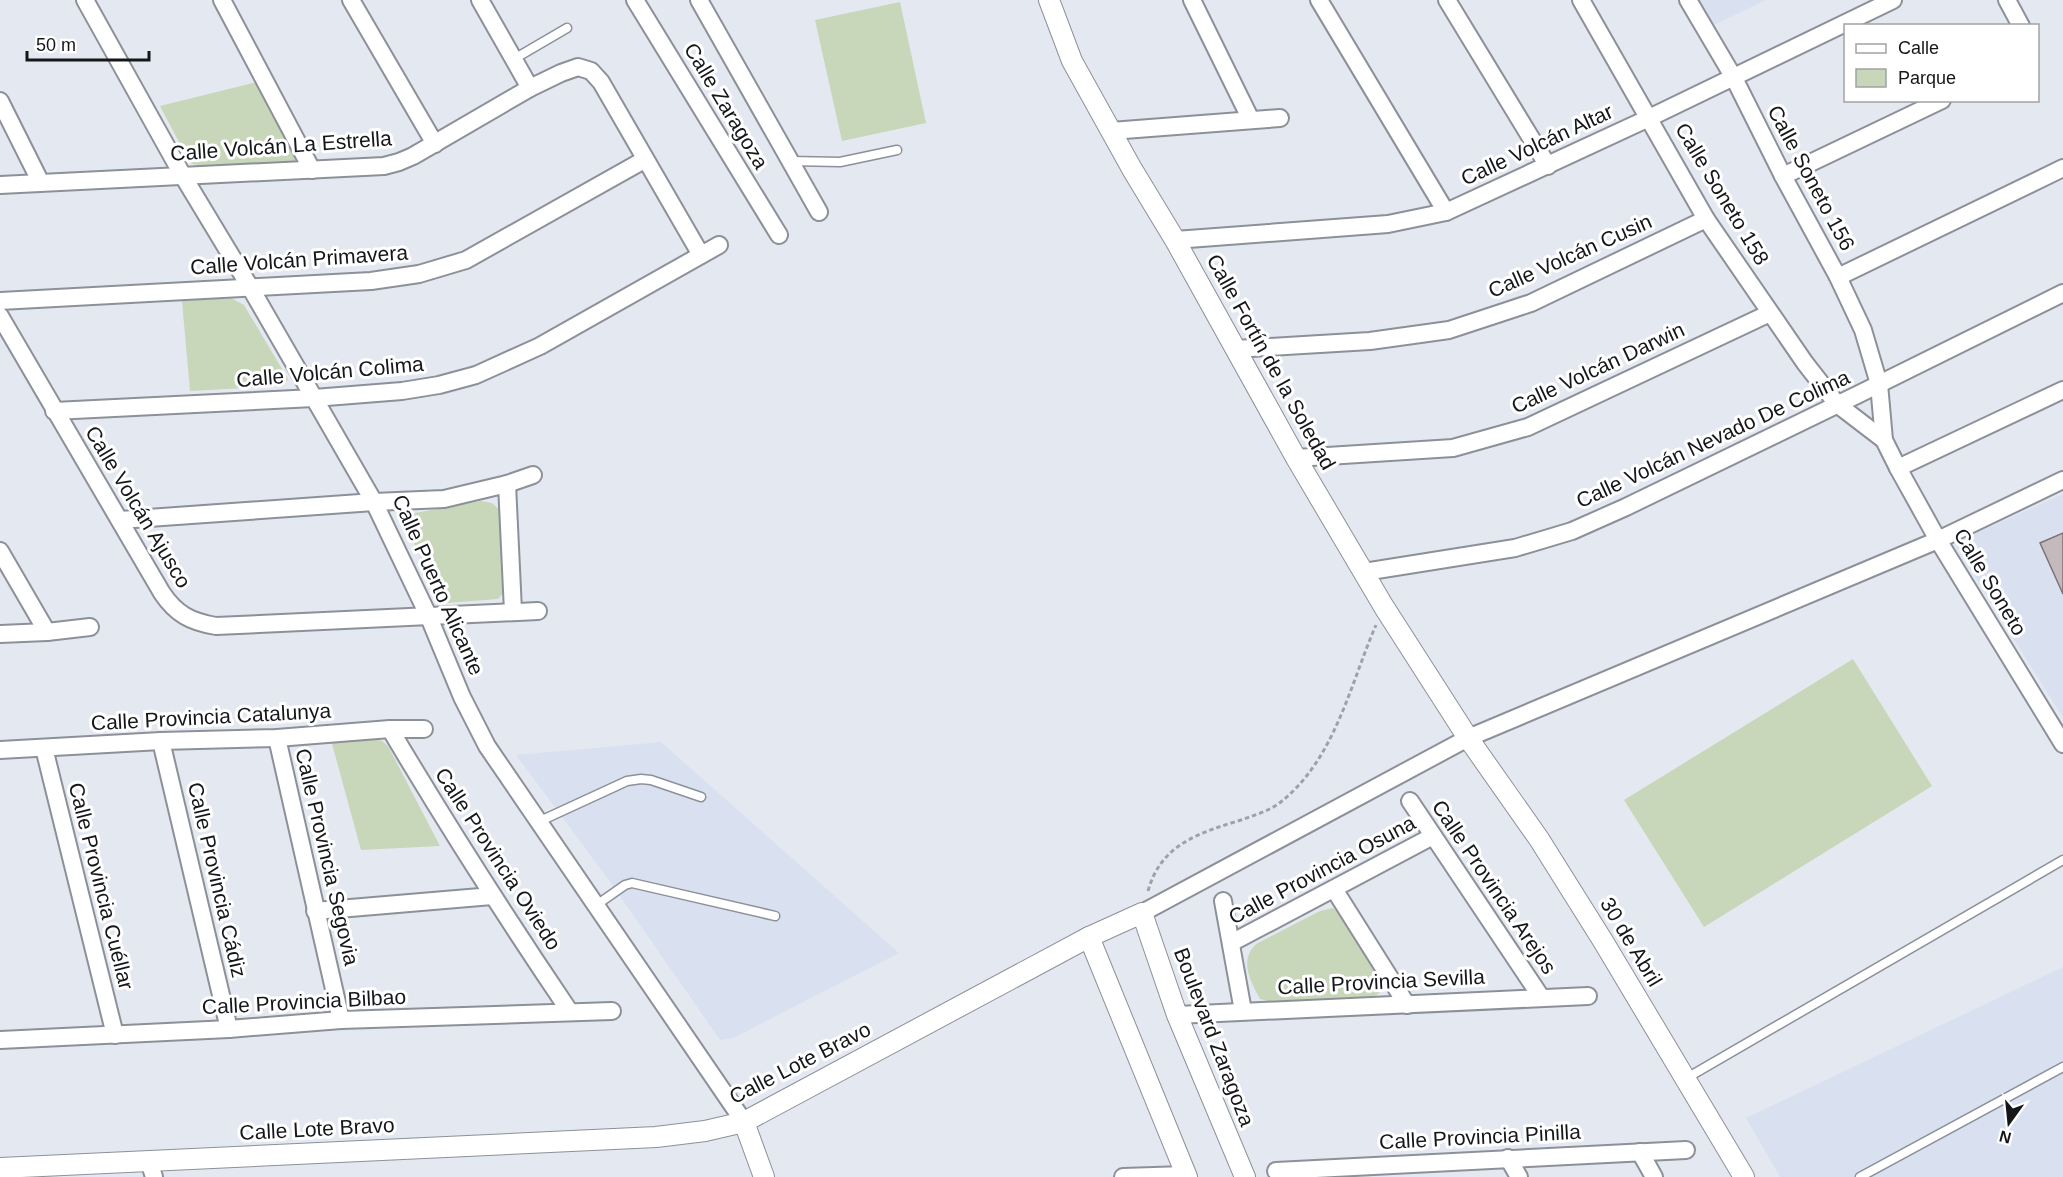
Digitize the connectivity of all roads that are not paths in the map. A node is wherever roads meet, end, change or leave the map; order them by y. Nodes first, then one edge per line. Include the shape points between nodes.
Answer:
1 (85, 0) edge
2 (222, 0) edge
3 (351, 0) edge
4 (480, 0) edge
5 (635, 0) edge
6 (699, 0) edge
7 (1049, 0) edge
8 (1192, 0) edge
9 (1319, 0) edge
10 (1447, 0) edge
11 (1581, 0) edge
12 (1688, 0) edge
13 (1893, 0) edge
14 (2007, 0) edge
15 (1844, 24) edge
16 (1844, 24) edge
17 (2020, 24) edge
18 (567, 28) dead end
19 (514, 59) junction
20 (1734, 78) junction
21 (530, 88) junction
22 (0, 101) edge
23 (1938, 102) edge
24 (1280, 118) dead end
25 (1649, 118) junction
26 (1251, 120) junction
27 (1111, 131) junction
28 (435, 144) junction
29 (897, 150) dead end
30 (644, 160) junction
31 (790, 161) junction
32 (1548, 166) junction
33 (2063, 168) edge
34 (312, 170) junction
35 (183, 176) junction
36 (1783, 176) junction
37 (40, 181) junction
38 (0, 185) edge
39 (1446, 212) junction
40 (819, 213) dead end
41 (1706, 219) junction
42 (779, 235) dead end
43 (1175, 240) junction
44 (719, 244) dead end
45 (701, 255) junction
46 (1838, 278) junction
47 (250, 287) junction
48 (2063, 293) edge
49 (0, 301) edge
50 (1770, 313) junction
51 (0, 316) edge
52 (1235, 349) junction
53 (1880, 384) junction
54 (2063, 390) edge
55 (314, 398) junction
56 (1837, 404) junction
57 (54, 411) junction
58 (1884, 440) junction
59 (1296, 458) junction
60 (1898, 468) junction
61 (533, 475) dead end
62 (2063, 480) edge
63 (507, 484) junction
64 (374, 502) junction
65 (120, 520) junction
66 (1938, 540) junction
67 (0, 551) edge
68 (1364, 572) junction
69 (513, 611) junction
70 (538, 611) dead end
71 (428, 615) junction
72 (90, 627) dead end
73 (47, 632) junction
74 (0, 634) edge
75 (390, 729) junction
76 (424, 729) dead end
77 (277, 738) junction
78 (1468, 738) junction
79 (161, 741) junction
80 (2063, 744) edge
81 (44, 748) junction
82 (0, 750) edge
83 (701, 797) dead end
84 (1410, 801) dead end
85 (538, 822) junction
86 (1434, 836) junction
87 (2063, 860) edge
88 (1334, 889) junction
89 (492, 896) junction
90 (1223, 901) dead end
91 (595, 906) junction
92 (315, 911) junction
93 (1142, 913) junction
94 (775, 916) dead end
95 (1089, 937) junction
96 (1231, 943) junction
97 (1588, 996) dead end
98 (1541, 997) junction
99 (1407, 1005) junction
100 (612, 1011) dead end
101 (1244, 1011) junction
102 (570, 1012) junction
103 (1177, 1015) junction
104 (341, 1020) junction
105 (229, 1029) junction
106 (115, 1035) junction
107 (1, 1036) edge
108 (2063, 1067) edge
109 (1685, 1079) junction
110 (744, 1122) junction
111 (1686, 1150) dead end
112 (1640, 1152) junction
113 (1508, 1158) junction
114 (0, 1168) edge
115 (151, 1169) edge
116 (1276, 1171) dead end
117 (1324, 1172) edge
118 (1186, 1176) edge
119 (764, 1177) edge
120 (1123, 1177) edge
121 (1245, 1177) edge
122 (1519, 1177) edge
123 (1654, 1177) edge
124 (1744, 1177) edge
125 (1860, 1177) edge

1 - 35 street, Calle Puerto Alicante
2 - 34 street
3 - 28 street
4 - 19 street
5 - 42 street, Calle Zaragoza
6 - 31 street, Calle Zaragoza
7 - 27 street, Calle Fortín de la Soledad via 1072,61
8 - 26 street
9 - 39 street
10 - 32 street
11 - 25 street, Calle Soneto 158
12 - 20 street, Calle Soneto 156
13 - 16 street, Calle Volcán Altar
14 - 17 street
15 - 20 street, Calle Volcán Altar
18 - 19 lane
19 - 21 street
20 - 25 street, Calle Volcán Altar
20 - 36 street, Calle Soneto 156
21 - 28 street, Calle Volcán La Estrella
21 - 30 street, Calle Volcán La Estrella via 578,67 591,71
22 - 37 street
23 - 36 street
24 - 26 street
25 - 32 street, Calle Volcán Altar
25 - 41 street, Calle Soneto 158
26 - 27 street
27 - 43 street, Calle Fortín de la Soledad
28 - 34 street, Calle Volcán La Estrella via 384,166
29 - 31 lane via 840,162
30 - 45 street
30 - 47 street, Calle Volcán Primavera via 466,260 419,274 381,279
31 - 40 street, Calle Zaragoza
32 - 39 street, Calle Volcán Altar
33 - 46 street
34 - 35 street, Calle Volcán La Estrella
35 - 37 street, Calle Volcán La Estrella
35 - 47 street, Calle Puerto Alicante
36 - 46 street, Calle Soneto 156
37 - 38 street, Calle Volcán La Estrella
39 - 43 street, Calle Volcán Altar via 1388,224
41 - 50 street, Calle Soneto 158
41 - 52 street, Calle Volcán Cusin via 1531,303 1449,330 1370,342
43 - 52 street, Calle Fortín de la Soledad
44 - 45 street, Calle Volcán Colima
45 - 55 street, Calle Volcán Colima via 540,346 476,375 402,391
46 - 53 street, Calle Soneto 156 via 1863,330
47 - 49 street, Calle Volcán Primavera
47 - 55 street, Calle Puerto Alicante
48 - 53 street, Calle Volcán Nevado De Colima
50 - 56 street, Calle Soneto 158
50 - 59 street, Calle Volcán Darwin via 1528,427 1453,448
51 - 57 street, Calle Volcán Ajusco
52 - 59 street, Calle Fortín de la Soledad
53 - 56 street, Calle Volcán Nevado De Colima
53 - 58 street, Calle Soneto
54 - 60 street
55 - 57 street, Calle Volcán Colima
55 - 64 street, Calle Puerto Alicante
56 - 58 street, Calle Soneto
56 - 68 street, Calle Volcán Nevado De Colima via 1572,531 1515,548
57 - 65 street, Calle Volcán Ajusco
58 - 60 street, Calle Soneto
59 - 68 street, Calle Fortín de la Soledad
60 - 66 street, Calle Soneto
61 - 63 street
62 - 66 street
63 - 64 street via 444,499
63 - 69 street
64 - 65 street
64 - 71 street, Calle Puerto Alicante
65 - 71 street, Calle Volcán Ajusco via 170,605 184,617 200,623 216,626
66 - 78 street
66 - 80 street, Calle Soneto
67 - 73 street
68 - 78 street, Calle Fortín de la Soledad
69 - 70 street, Calle Volcán Ajusco
69 - 71 street, Calle Volcán Ajusco
71 - 85 street, Calle Puerto Alicante via 487,746
72 - 73 street
73 - 74 street
75 - 76 street, Calle Provincia Catalunya
75 - 77 street, Calle Provincia Catalunya
75 - 89 street, Calle Provincia Oviedo
77 - 79 street, Calle Provincia Catalunya
77 - 92 street, Calle Provincia Segovia
78 - 93 street
78 - 109 street, 30 de Abril via 1539,839
79 - 81 street, Calle Provincia Catalunya
79 - 105 street, Calle Provincia Cádiz
81 - 82 street, Calle Provincia Catalunya
81 - 106 street, Calle Provincia Cuéllar
83 - 85 lane via 640,779 627,781
84 - 86 street, Calle Provincia Arejos
85 - 91 street, Calle Puerto Alicante
86 - 88 street, Calle Provincia Osuna
86 - 98 street, Calle Provincia Arejos
87 - 109 lane
88 - 96 street, Calle Provincia Osuna
88 - 99 street
89 - 92 street
89 - 102 street, Calle Provincia Oviedo
90 - 96 street
91 - 94 lane via 632,883
91 - 110 street, Calle Puerto Alicante
92 - 104 street, Calle Provincia Segovia
93 - 95 street, Calle Lote Bravo
93 - 103 street, Boulevard Zaragoza
95 - 110 street, Calle Lote Bravo
95 - 118 street
96 - 101 street
97 - 98 street, Calle Provincia Sevilla
98 - 99 street, Calle Provincia Sevilla
99 - 101 street, Calle Provincia Sevilla
100 - 102 street, Calle Provincia Bilbao
101 - 103 street, Calle Provincia Sevilla
102 - 104 street, Calle Provincia Bilbao
103 - 121 street, Boulevard Zaragoza
104 - 105 street, Calle Provincia Bilbao
105 - 106 street, Calle Provincia Bilbao
106 - 107 street, Calle Provincia Bilbao
108 - 125 lane
109 - 124 street, 30 de Abril
110 - 115 street, Calle Lote Bravo via 656,1137
110 - 119 street, Calle Puerto Alicante
111 - 112 street, Calle Provincia Pinilla
112 - 113 street, Calle Provincia Pinilla
112 - 123 street
113 - 117 street, Calle Provincia Pinilla
113 - 122 street
114 - 115 street, Calle Lote Bravo
116 - 117 street, Calle Provincia Pinilla
118 - 120 street

